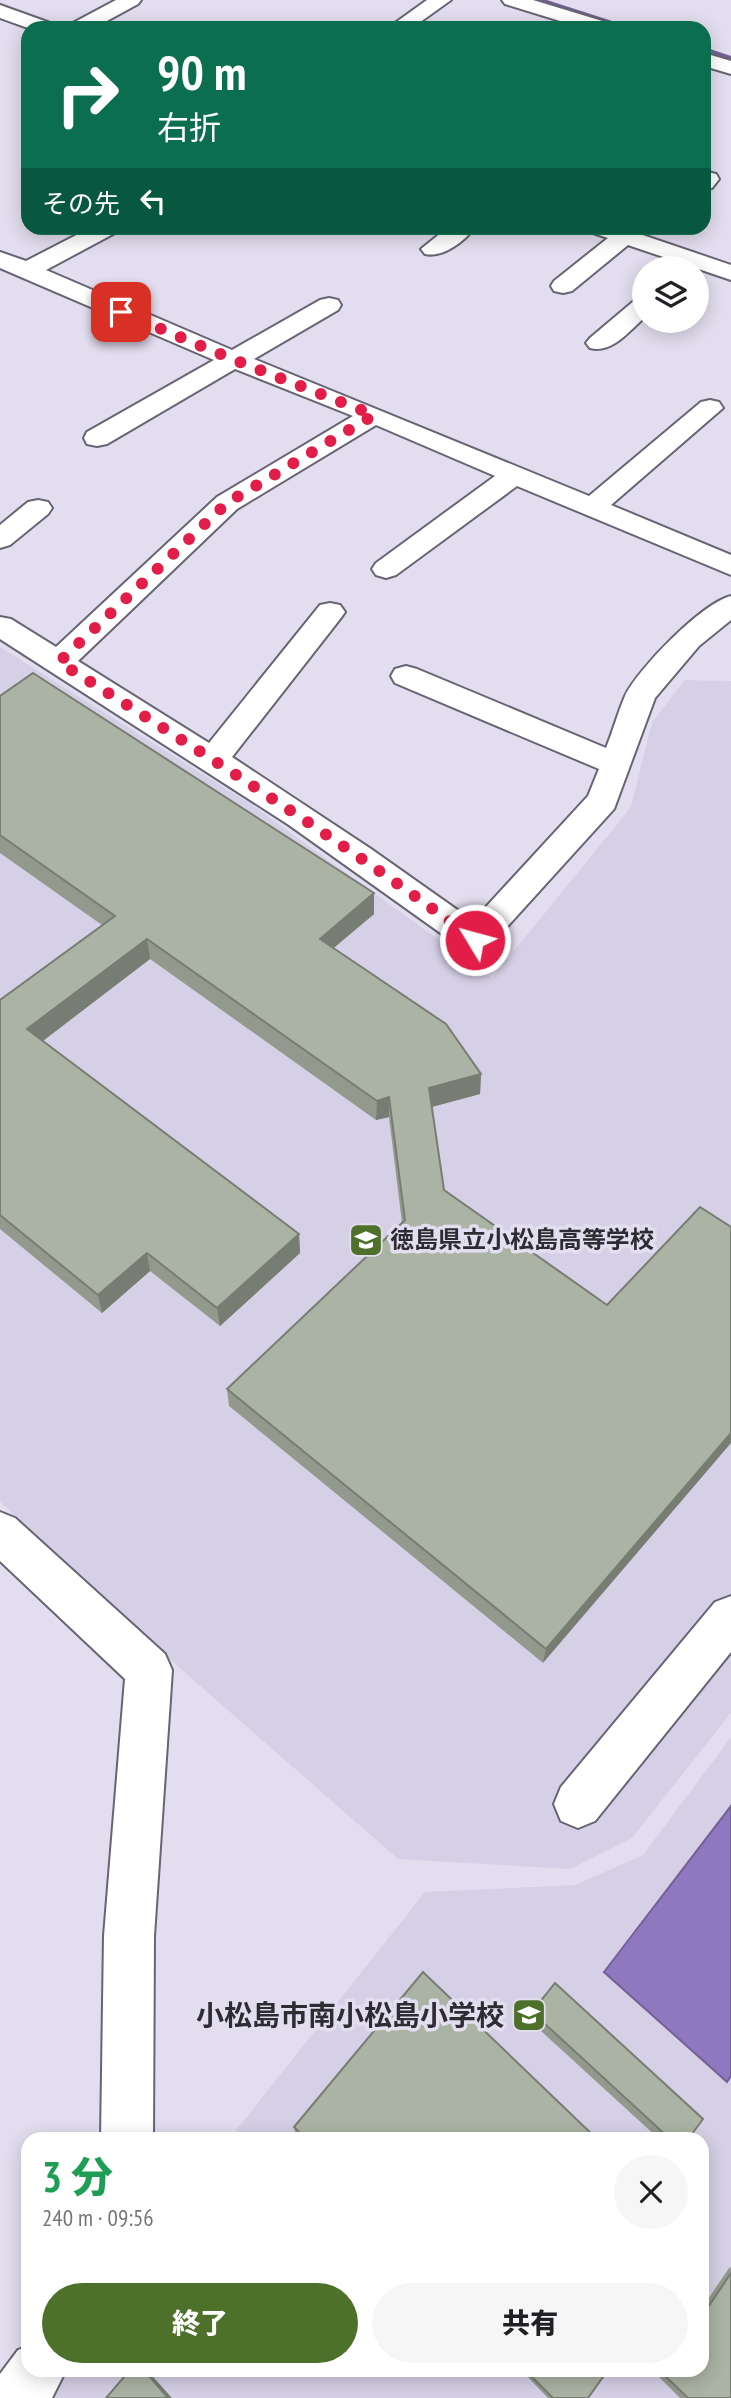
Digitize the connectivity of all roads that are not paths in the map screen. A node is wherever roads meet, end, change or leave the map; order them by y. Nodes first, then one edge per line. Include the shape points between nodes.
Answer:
1 (131, 0) edge
2 (441, 0) edge
3 (512, 0) edge
4 (0, 11) edge
5 (569, 14) edge
6 (27, 21) edge
7 (91, 21) edge
8 (409, 21) edge
9 (587, 21) edge
10 (711, 61) edge
11 (731, 68) edge
12 (94, 235) edge
13 (452, 235) edge
14 (638, 235) edge
15 (433, 249) dead end
16 (676, 256) edge
17 (0, 260) edge
18 (709, 268) edge
19 (26, 271) junction
20 (731, 273) edge
21 (563, 286) dead end
22 (329, 305) dead end
23 (632, 314) edge
24 (599, 343) dead end
25 (232, 359) junction
26 (710, 408) dead end
27 (374, 415) junction
28 (97, 438) dead end
29 (514, 475) junction
30 (38, 508) dead end
31 (591, 508) junction
32 (0, 539) edge
33 (731, 566) edge
34 (386, 569) dead end
35 (731, 606) edge
36 (331, 612) dead end
37 (0, 626) edge
38 (59, 662) junction
39 (406, 676) dead end
40 (209, 758) junction
41 (614, 763) junction
42 (0, 1532) edge
43 (731, 1617) edge
44 (578, 1804) dead end
45 (128, 2132) edge
46 (33, 2377) edge
47 (17, 2398) edge

1 - 7 street
2 - 8 street
3 - 5 street
4 - 6 street
5 - 9 street
10 - 11 street
12 - 19 street
13 - 15 street
14 - 16 street
14 - 21 street
17 - 19 street
18 - 20 street
19 - 25 street
22 - 25 street
23 - 24 street
25 - 27 street
25 - 28 street
26 - 31 street
27 - 29 street
27 - 38 street via 227,503
29 - 31 street
29 - 34 street
30 - 32 street
31 - 33 street
35 - 41 street via 688,639 641,695
36 - 40 street via 225,747
37 - 38 street
38 - 40 street
39 - 41 street
40 - 41 street via 391,878 475,940 603,801
42 - 45 street via 149,1671 129,1936
43 - 44 street
46 - 47 street

